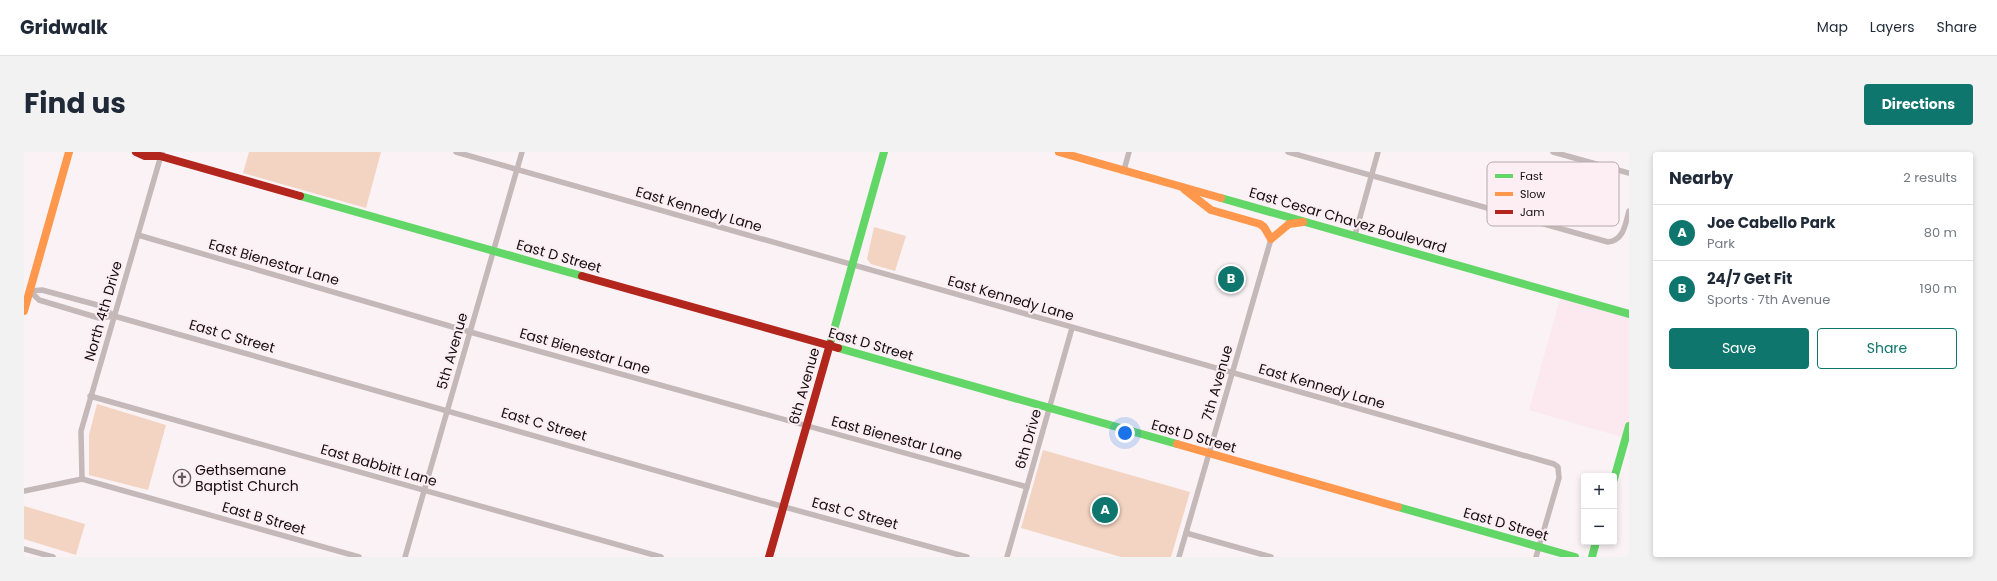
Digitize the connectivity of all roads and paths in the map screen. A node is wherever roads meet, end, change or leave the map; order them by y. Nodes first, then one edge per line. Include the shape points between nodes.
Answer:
1 (69, 152) edge
2 (136, 152) edge
3 (456, 152) edge
4 (522, 152) edge
5 (884, 152) edge
6 (1059, 152) edge
7 (1128, 152) edge
8 (1288, 152) edge
9 (1378, 152) edge
10 (1553, 152) edge
11 (159, 153) edge
12 (1588, 162) edge
13 (517, 169) junction
14 (1124, 170) junction
15 (1619, 171) edge
16 (1629, 174) edge
17 (1372, 176) junction
18 (1179, 186) junction
19 (1487, 208) edge
20 (1629, 211) edge
21 (1307, 221) junction
22 (1550, 226) edge
23 (138, 235) junction
24 (1355, 235) junction
25 (1270, 239) junction
26 (494, 251) junction
27 (852, 265) junction
28 (27, 290) edge
29 (24, 311) edge
30 (1629, 314) edge
31 (114, 316) junction
32 (1072, 328) junction
33 (470, 332) junction
34 (829, 346) junction
35 (1232, 373) junction
36 (90, 396) junction
37 (1049, 408) junction
38 (448, 410) junction
39 (806, 426) junction
40 (1629, 426) edge
41 (1209, 453) junction
42 (1616, 473) edge
43 (82, 479) junction
44 (1027, 487) junction
45 (425, 490) junction
46 (24, 492) edge
47 (783, 506) junction
48 (1186, 533) junction
49 (1595, 545) edge
50 (1539, 547) junction
51 (24, 549) edge
52 (53, 557) edge
53 (358, 557) edge
54 (405, 557) edge
55 (660, 557) edge
56 (768, 557) edge
57 (968, 557) edge
58 (1007, 557) edge
59 (1179, 557) edge
60 (1270, 557) edge
61 (1536, 557) edge
62 (1575, 557) edge
63 (1592, 557) edge

1 - 28 main road
2 - 11 main road, East D Street via 145,156
3 - 13 street, East Kennedy Lane
4 - 13 street, 5th Avenue
5 - 27 main road, 6th Avenue
6 - 14 main road, East Cesar Chavez Boulevard
7 - 14 street
8 - 17 street
9 - 17 street
10 - 12 street
11 - 23 street, North 4th Drive
11 - 26 main road, East D Street
13 - 26 street, 5th Avenue
13 - 27 street, East Kennedy Lane
14 - 18 main road, East Cesar Chavez Boulevard
15 - 16 street
17 - 19 street
17 - 24 street
18 - 21 main road, East Cesar Chavez Boulevard
18 - 25 main road via 1210,210 1260,224
20 - 22 street via 1624,231 1614,241 1604,241
21 - 24 main road, East Cesar Chavez Boulevard
21 - 25 main road via 1289,224
23 - 31 street, North 4th Drive
23 - 33 street, East Bienestar Lane
24 - 30 main road, East Cesar Chavez Boulevard
25 - 35 street, 7th Avenue
26 - 33 street, 5th Avenue
26 - 34 main road, East D Street
27 - 32 street, East Kennedy Lane
27 - 34 main road, 6th Avenue
28 - 29 main road
28 - 31 street, East C Street via 42,290 101,306
28 - 31 street, East C Street via 39,300 99,318
31 - 36 street, North 4th Drive
31 - 38 street, East C Street
32 - 35 street, East Kennedy Lane
32 - 37 street, 6th Drive
33 - 38 street, 5th Avenue
33 - 39 street, East Bienestar Lane
34 - 37 main road, East D Street
34 - 39 main road, 6th Avenue
35 - 41 street, 7th Avenue
35 - 50 street, East Kennedy Lane via 1548,462 1558,467 1559,478
36 - 43 street, North 4th Drive via 80,436
36 - 45 street, East Babbitt Lane
37 - 41 main road, East D Street
37 - 44 street, 6th Drive
38 - 45 street, 5th Avenue
38 - 47 street, East C Street
39 - 44 street, East Bienestar Lane
39 - 47 main road, 6th Avenue
40 - 42 main road
41 - 48 street, 7th Avenue
41 - 50 main road, East D Street
43 - 46 street, East B Street
43 - 53 street, East B Street
44 - 58 street, 6th Drive
45 - 54 street, 5th Avenue
45 - 55 street, East Babbitt Lane
47 - 56 main road, 6th Avenue
47 - 57 street, East C Street
48 - 59 street, 7th Avenue
48 - 60 street
49 - 63 main road
50 - 61 street
50 - 62 main road, East D Street
51 - 52 street

